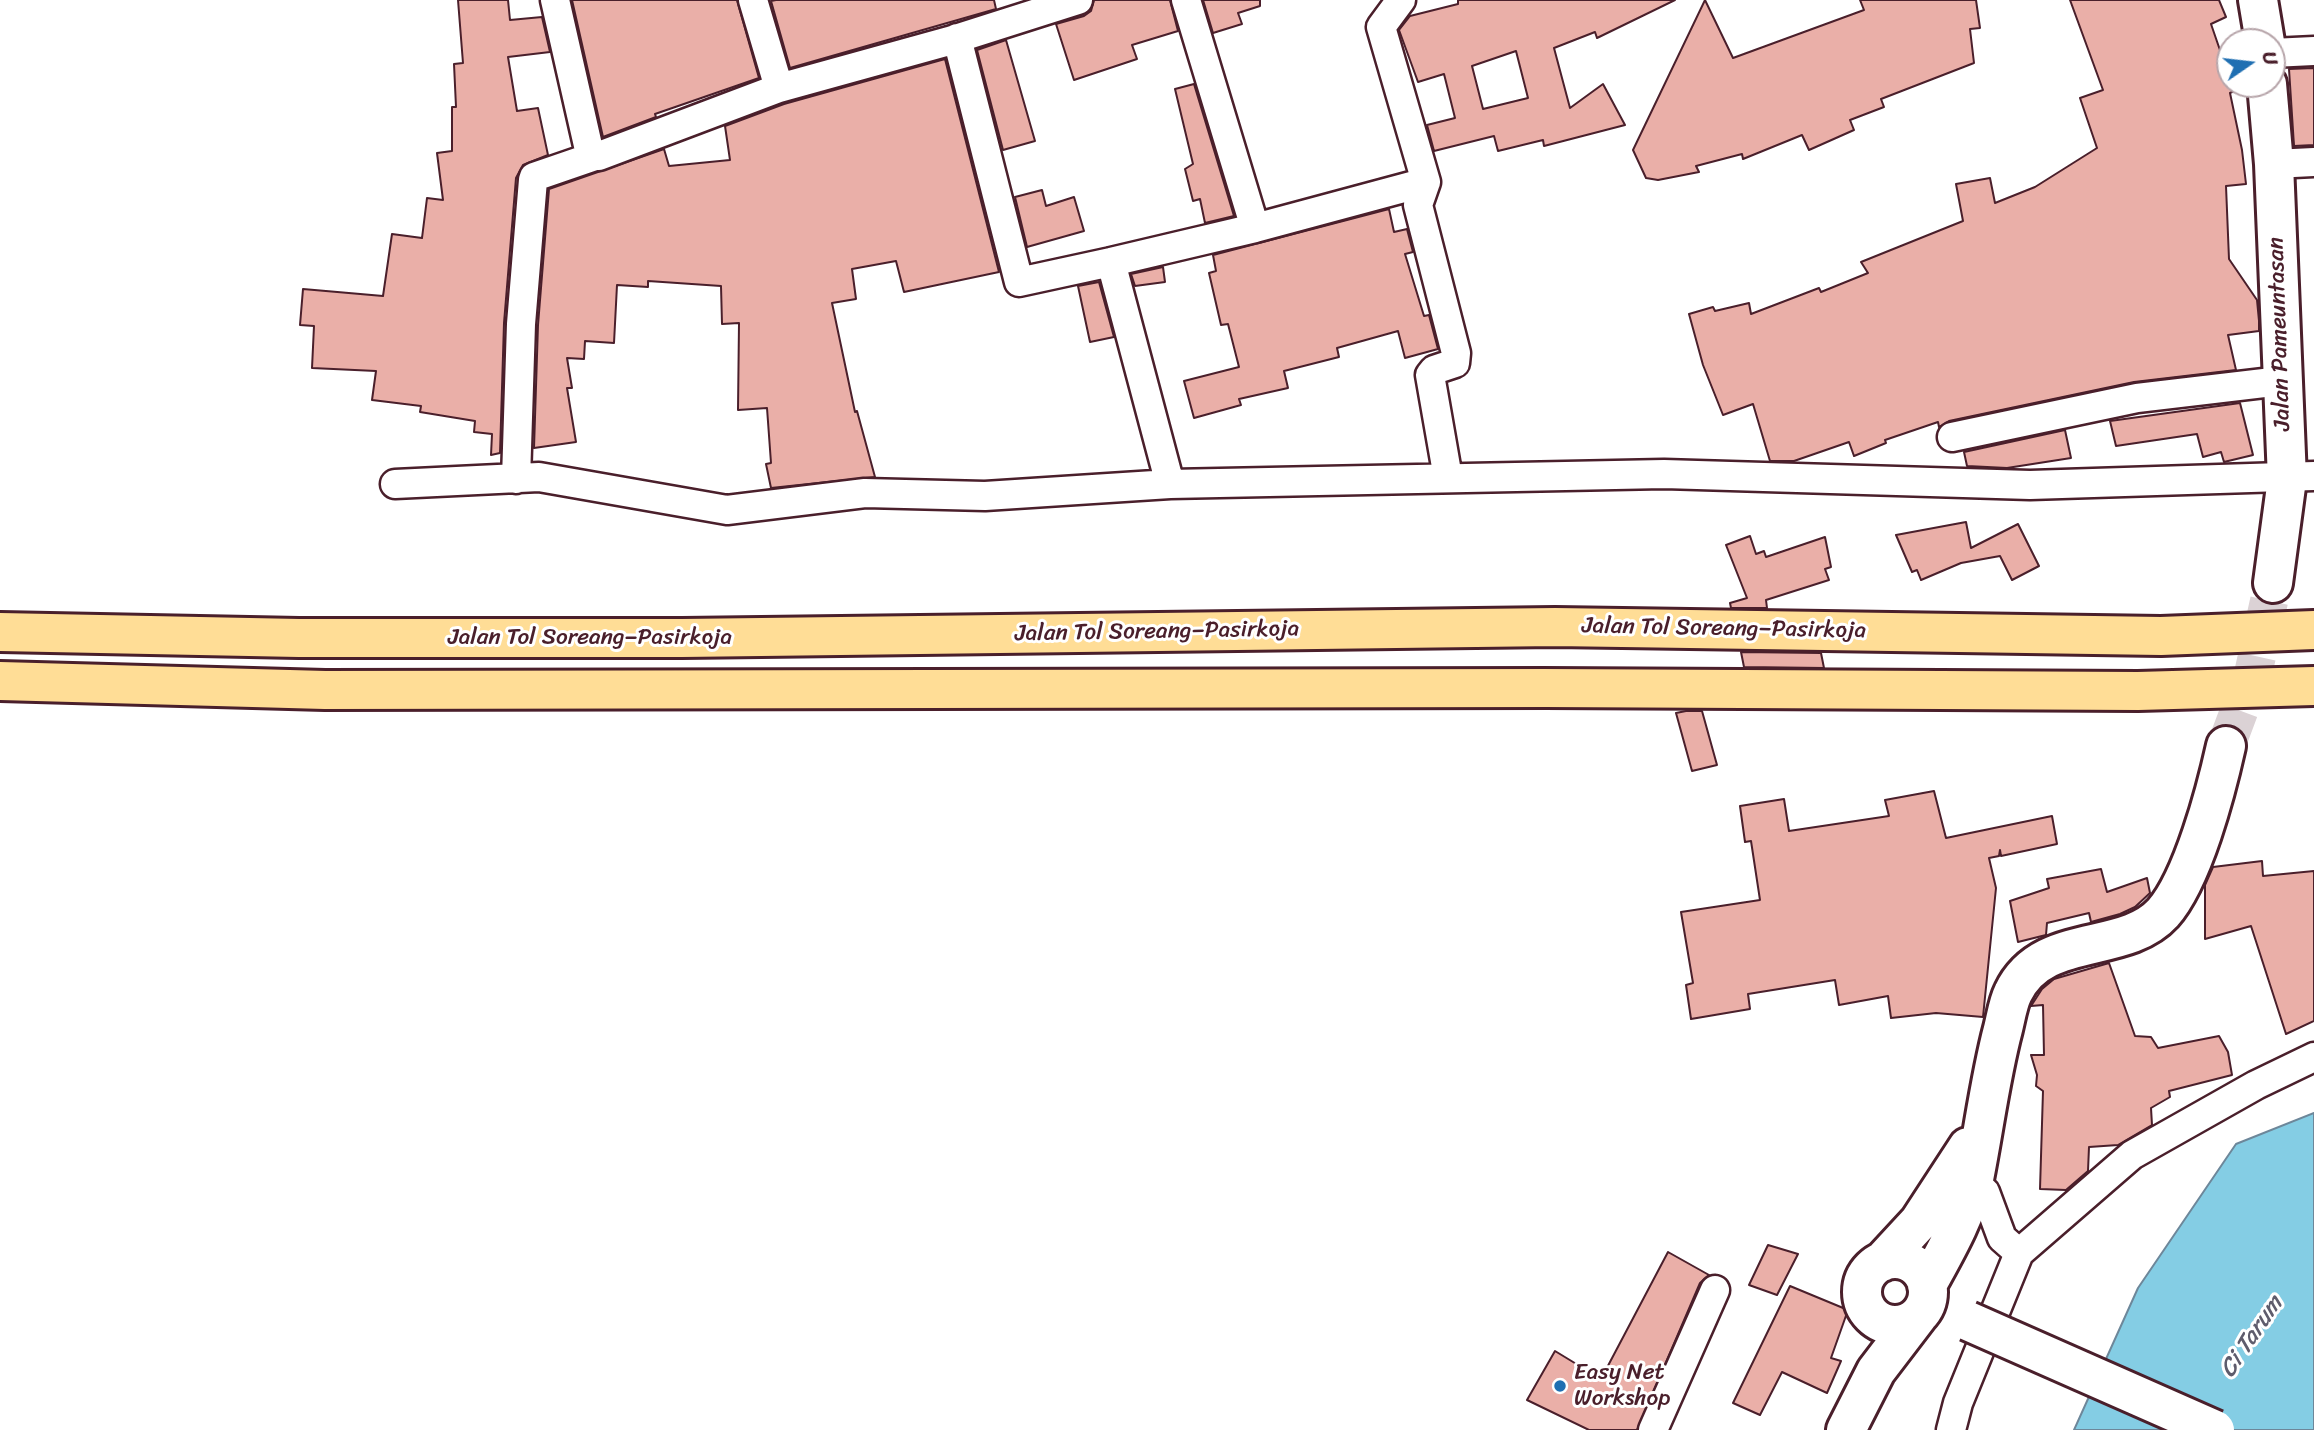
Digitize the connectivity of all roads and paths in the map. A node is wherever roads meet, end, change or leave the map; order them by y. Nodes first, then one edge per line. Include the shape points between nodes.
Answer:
1 (555, 0) edge
2 (753, 0) edge
3 (1078, 0) edge
4 (1186, 0) edge
5 (1401, 0) edge
6 (2258, 0) edge
7 (2262, 28) edge
8 (957, 38) junction
9 (2314, 51) edge
10 (2286, 52) edge
11 (779, 88) junction
12 (2268, 98) edge
13 (595, 156) junction
14 (2314, 162) edge
15 (2274, 164) junction
16 (1426, 182) junction
17 (1255, 228) junction
18 (1111, 262) junction
19 (2281, 381) junction
20 (1952, 437) dead end
21 (2301, 477) edge
22 (1448, 478) junction
23 (516, 479) junction
24 (395, 484) dead end
25 (1170, 484) junction
26 (2273, 583) tunnel mouth
27 (2314, 630) edge
28 (0, 632) edge
29 (0, 681) edge
30 (2314, 687) edge
31 (2226, 746) tunnel mouth
32 (2314, 1057) edge
33 (1964, 1175) junction
34 (2019, 1253) junction
35 (1882, 1262) junction
36 (1715, 1290) dead end
37 (1935, 1306) junction
38 (1867, 1311) junction
39 (1876, 1371) junction
40 (1653, 1430) edge
41 (1846, 1430) edge
42 (1951, 1430) edge
43 (2215, 1430) edge

1 - 13 street via 589,150
2 - 11 street
3 - 8 street
4 - 17 street
5 - 16 street via 1381,27
6 - 7 street
8 - 11 street
8 - 18 street via 1019,282
9 - 10 street
11 - 13 street
12 - 15 street, Jalan Pameuntasan
13 - 23 street via 533,180 520,338
14 - 15 street
15 - 19 street, Jalan Pameuntasan
16 - 17 street
16 - 22 street via 1418,205 1456,353 1455,363 1430,375
17 - 18 street
18 - 25 street
19 - 20 street via 2137,398
19 - 21 street, Jalan Pameuntasan
21 - 22 street via 2030,485 1664,474
21 - 26 street, Jalan Pameuntasan
22 - 25 street
23 - 24 street
23 - 25 street via 539,477 727,509 865,493 985,496
27 - 28 highway, Jalan Tol Soreang–Pasirkoja via 2161,636 1555,627 668,638
29 - 30 highway via 325,690 2138,691
31 - 33 street via 2198,844 2162,914 2143,928 2050,955 2013,992 1982,1125
32 - 34 street via 2132,1155
33 - 34 street via 1991,1204 2002,1238
33 - 35 street
33 - 37 street via 1954,1237
34 - 42 street
35 - 37 street via 1904,1261 1914,1266
35 - 38 street via 1862,1289
36 - 40 street
37 - 38 street via 1897,1326
37 - 39 street
37 - 43 street, bridge
38 - 39 street
39 - 41 street

